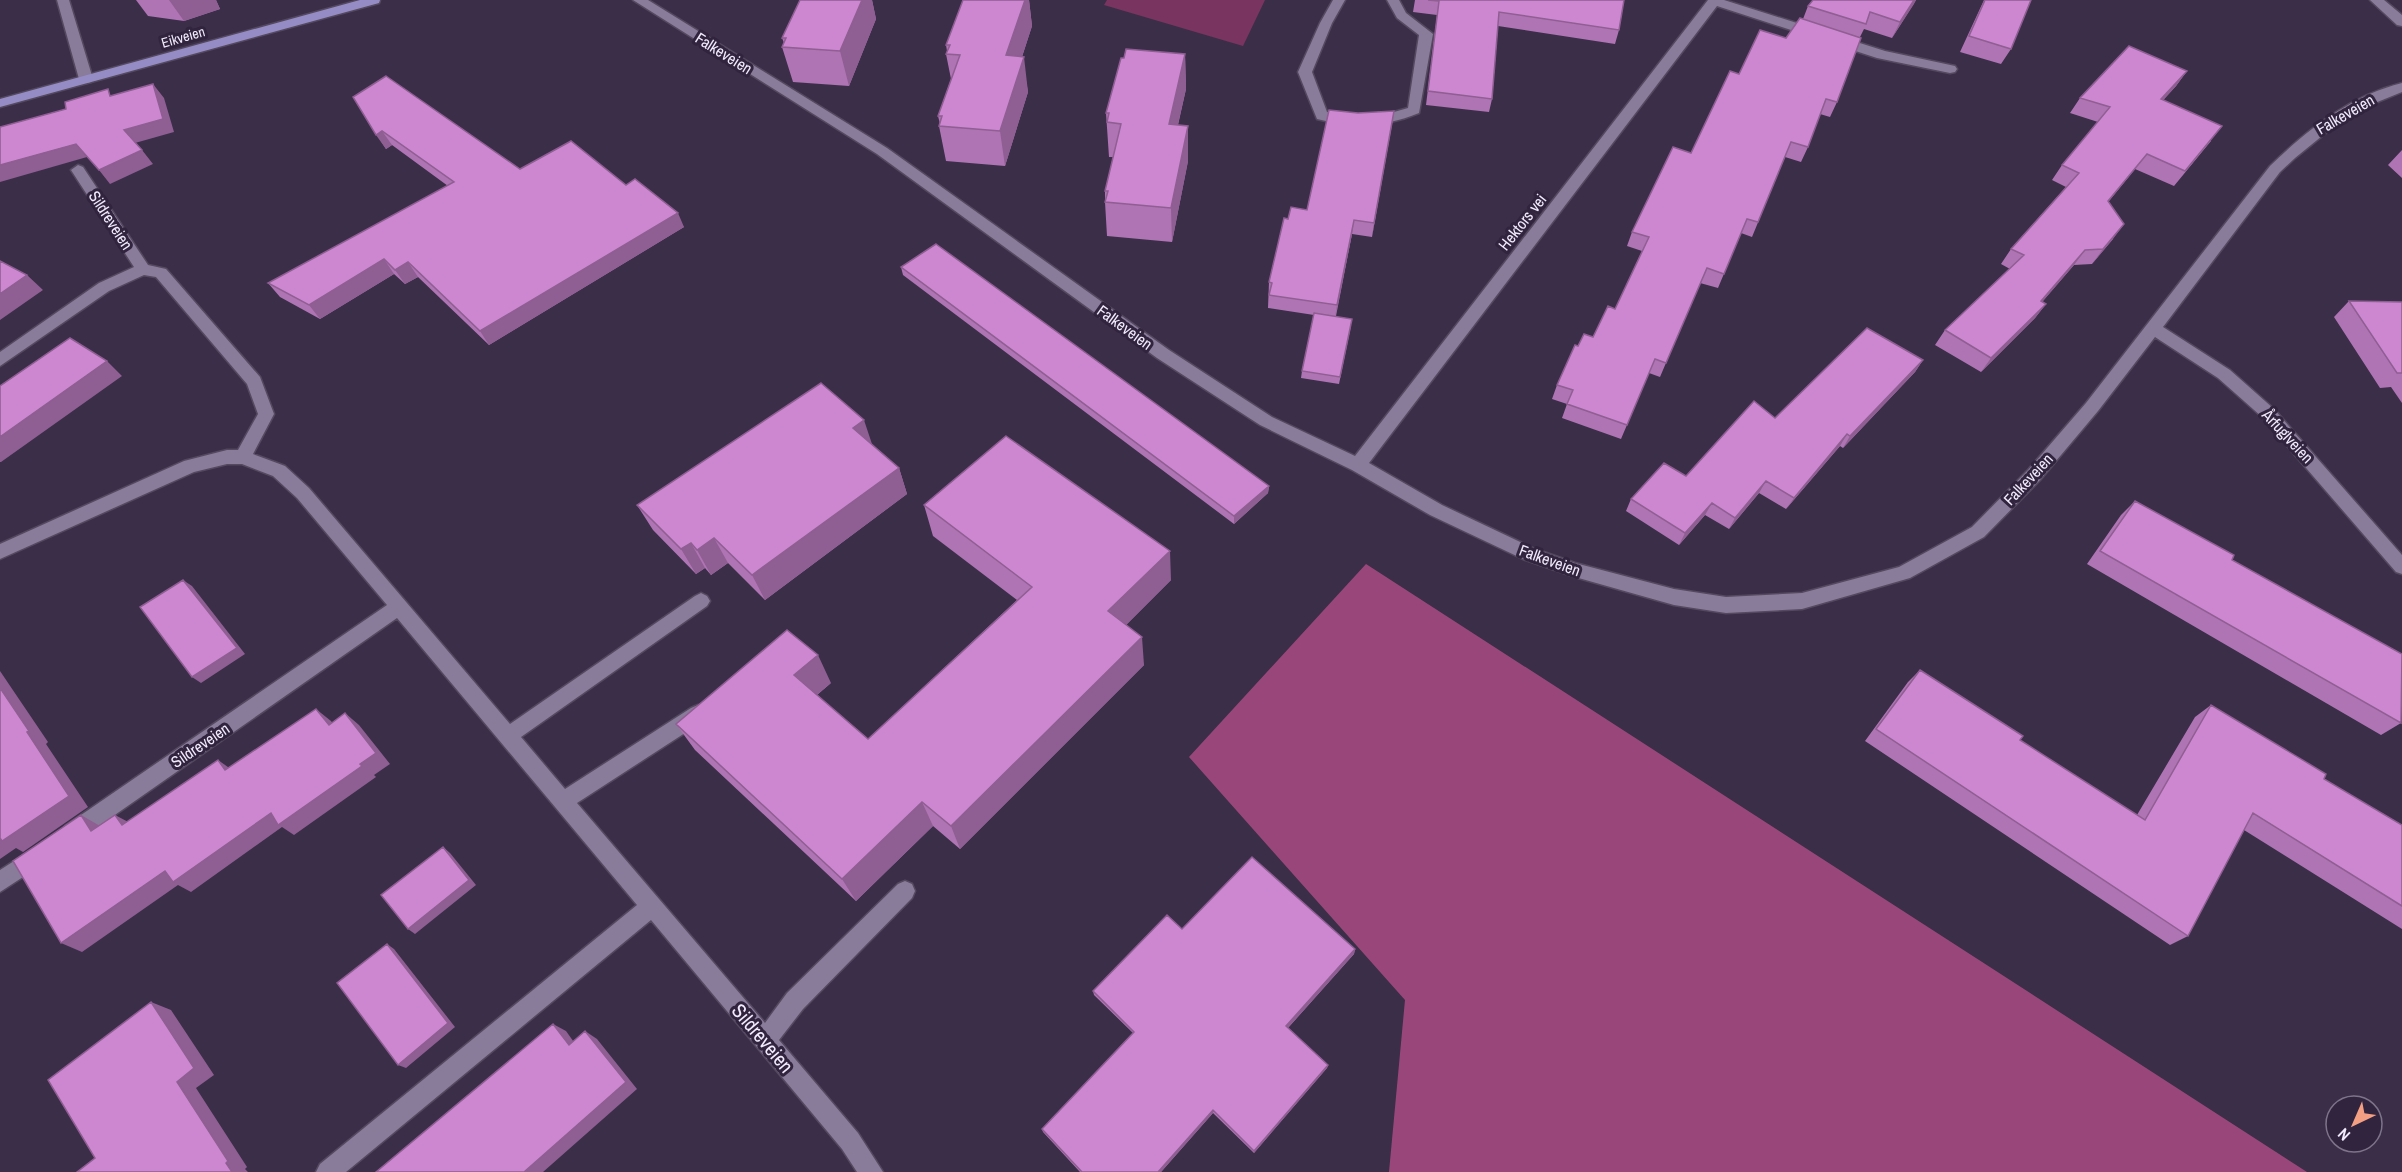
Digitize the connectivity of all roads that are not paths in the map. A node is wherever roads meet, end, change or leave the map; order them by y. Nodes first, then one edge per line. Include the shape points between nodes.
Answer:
1 (63, 0) edge
2 (374, 0) edge
3 (639, 0) edge
4 (1339, 0) edge
5 (1393, 0) edge
6 (1714, 0) edge
7 (2376, 0) edge
8 (2402, 22) edge
9 (1950, 69) dead end
10 (86, 79) junction
11 (2402, 87) edge
12 (0, 103) edge
13 (78, 170) dead end
14 (143, 269) junction
15 (2153, 328) junction
16 (0, 360) edge
17 (243, 457) junction
18 (1358, 465) junction
19 (0, 552) edge
20 (2402, 567) edge
21 (701, 601) dead end
22 (398, 607) junction
23 (713, 704) edge
24 (509, 735) junction
25 (564, 801) junction
26 (0, 882) edge
27 (905, 891) dead end
28 (652, 906) junction
29 (765, 1041) junction
30 (328, 1172) edge
31 (871, 1172) edge

1 - 10 street
2 - 10 main road, Eikveien
3 - 18 street, Falkeveien via 882,151 1173,360 1266,421
4 - 5 street via 1305,72 1322,116 1368,122 1395,120 1414,110 1426,34 1407,22
6 - 9 street, Hektors vei via 1882,55
6 - 18 street, Hektors vei
7 - 8 street
10 - 12 main road, Eikveien
11 - 15 street, Falkeveien via 2376,95 2306,138 2275,169
13 - 14 street, Sildreveien
14 - 16 street, Sildreveien via 104,286
14 - 17 street via 161,273 254,381 266,414
15 - 18 street, Falkeveien via 2049,458 1978,532 1904,573 1802,601 1726,605 1674,597 1575,570 1529,554 1436,510
15 - 20 street, Årfuglveien via 2224,374 2268,413
17 - 19 street, Sildreveien via 190,466
17 - 22 street, Sildreveien via 279,471 303,493
21 - 24 street
22 - 24 street, Sildreveien
22 - 26 street, Sildreveien
23 - 25 street
24 - 25 street, Sildreveien
25 - 28 street, Sildreveien
27 - 29 street via 795,1000
28 - 29 street, Sildreveien
28 - 30 street
29 - 31 street, Sildreveien via 850,1141

